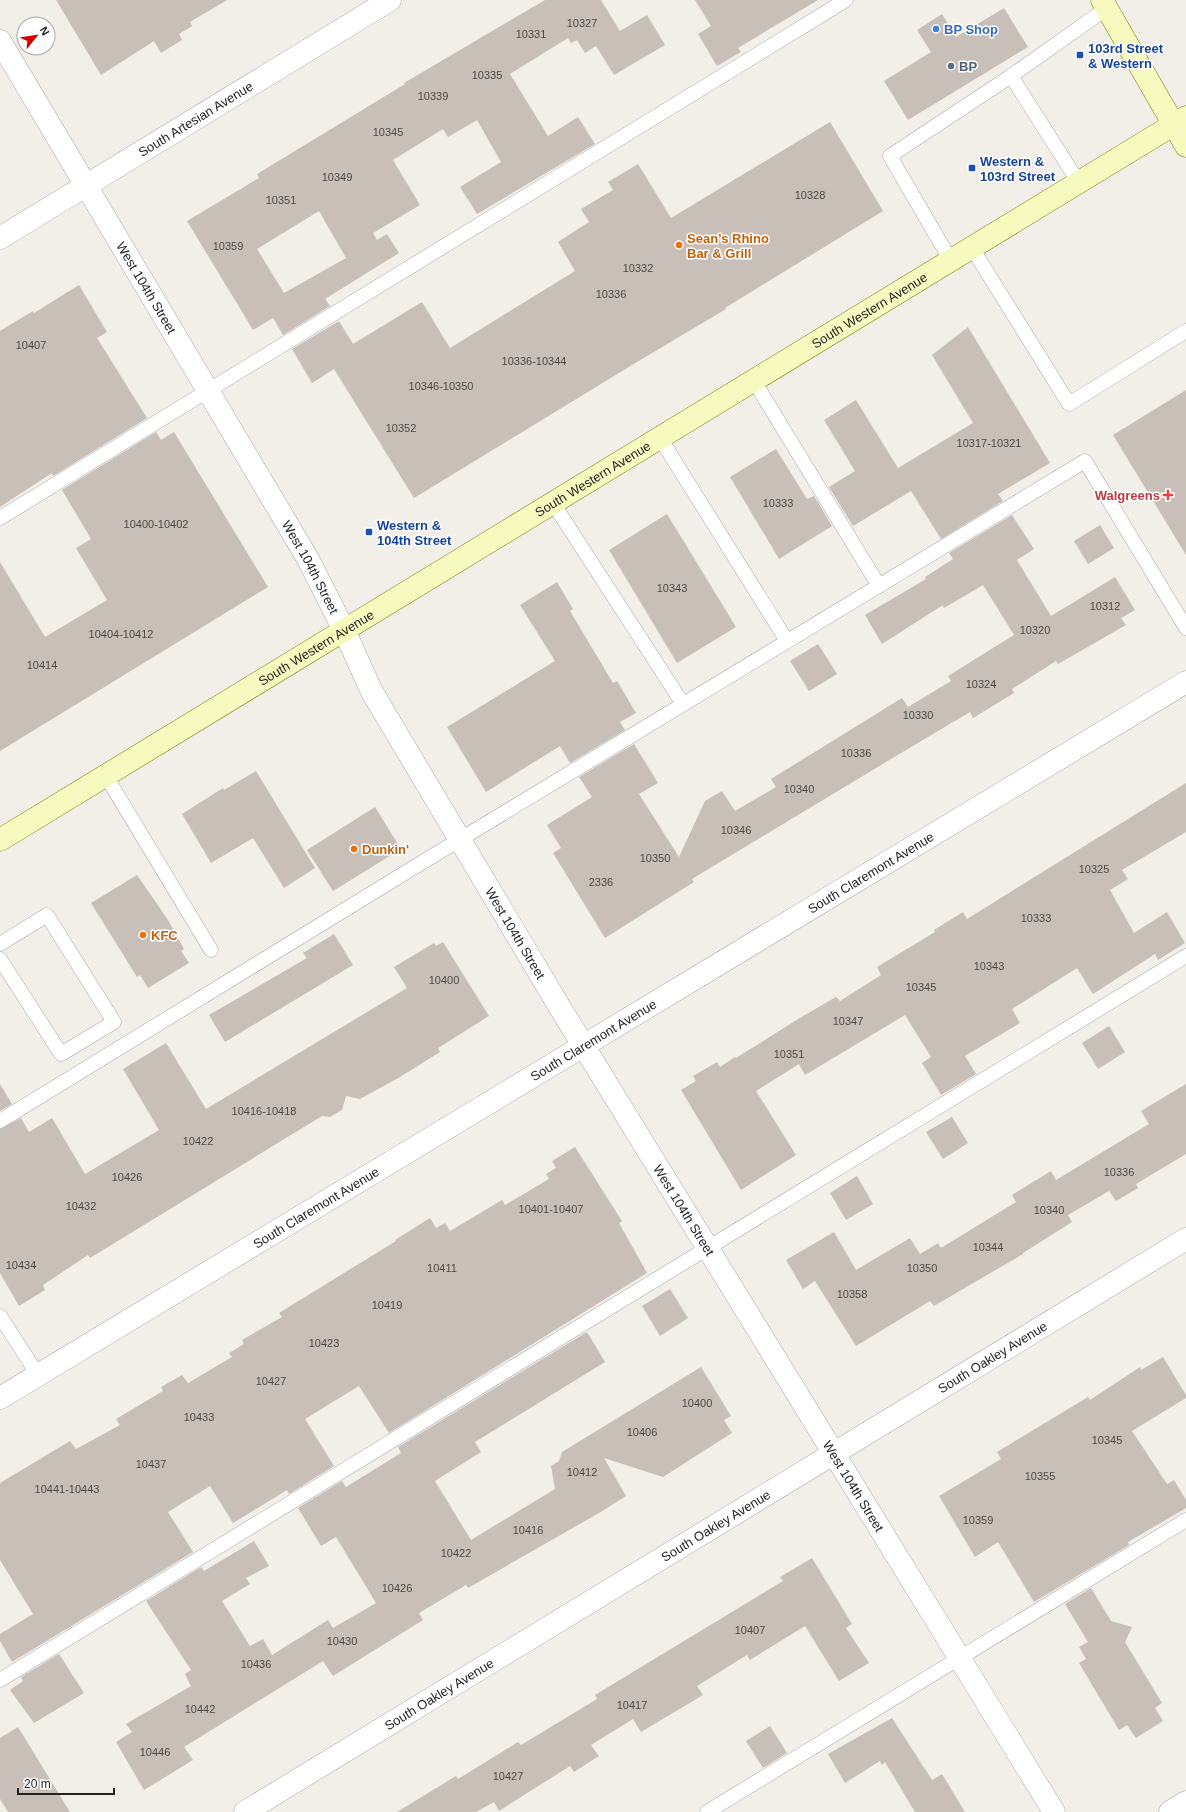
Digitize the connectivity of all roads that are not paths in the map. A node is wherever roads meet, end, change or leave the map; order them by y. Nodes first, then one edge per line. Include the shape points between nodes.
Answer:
1 (390, 0) edge
2 (846, 0) edge
3 (831, 4) edge
4 (1105, 4) edge
5 (0, 41) edge
6 (1011, 76) junction
7 (1180, 121) edge
8 (1186, 146) edge
9 (1079, 183) junction
10 (86, 185) junction
11 (0, 238) edge
12 (972, 248) junction
13 (951, 261) junction
14 (1186, 331) edge
15 (754, 381) junction
16 (208, 391) junction
17 (660, 438) junction
18 (553, 503) junction
19 (0, 518) edge
20 (879, 586) junction
21 (1186, 628) edge
22 (344, 630) junction
23 (787, 641) junction
24 (1186, 682) edge
25 (683, 704) junction
26 (106, 776) junction
27 (460, 839) junction
28 (0, 840) edge
29 (0, 944) edge
30 (211, 950) dead end
31 (1186, 956) edge
32 (0, 959) edge
33 (583, 1046) junction
34 (0, 1121) edge
35 (1186, 1239) edge
36 (707, 1248) junction
37 (0, 1316) edge
38 (38, 1375) junction
39 (0, 1398) edge
40 (835, 1453) junction
41 (1186, 1520) edge
42 (960, 1658) junction
43 (0, 1680) edge
44 (1186, 1802) edge
45 (245, 1812) edge
46 (707, 1812) edge
47 (1054, 1812) edge
48 (1170, 1812) edge

1 - 10 street, South Artesian Avenue
2 - 3 lane
3 - 16 lane
4 - 6 lane
4 - 7 main road
5 - 10 street, West 104th Street
6 - 9 lane
6 - 13 lane via 890,156
7 - 8 main road
7 - 9 main road, South Western Avenue
9 - 12 main road, South Western Avenue
10 - 11 street, South Artesian Avenue
10 - 16 street, West 104th Street
12 - 13 main road, South Western Avenue
12 - 14 lane via 1069,404
13 - 15 main road, South Western Avenue
15 - 17 main road, South Western Avenue
15 - 20 lane
16 - 19 lane
16 - 22 street, West 104th Street via 308,559
17 - 18 main road, South Western Avenue
17 - 23 lane
18 - 22 main road, South Western Avenue
18 - 25 lane
20 - 21 lane via 1085,461
20 - 23 lane
22 - 26 main road, South Western Avenue
22 - 27 street, West 104th Street via 372,692
23 - 25 lane
24 - 33 street, South Claremont Avenue
25 - 27 lane
26 - 28 main road, South Western Avenue
26 - 30 lane
27 - 33 street, West 104th Street
27 - 34 lane
29 - 32 lane via 47,915 114,1022 61,1054
31 - 36 lane
33 - 36 street, West 104th Street
33 - 38 street, South Claremont Avenue
35 - 40 street, South Oakley Avenue
36 - 40 street, West 104th Street
36 - 43 lane
37 - 38 lane
38 - 39 street, South Claremont Avenue
40 - 42 street, West 104th Street
40 - 45 street, South Oakley Avenue
41 - 42 lane
42 - 46 lane
42 - 47 street, West 104th Street
44 - 48 street

